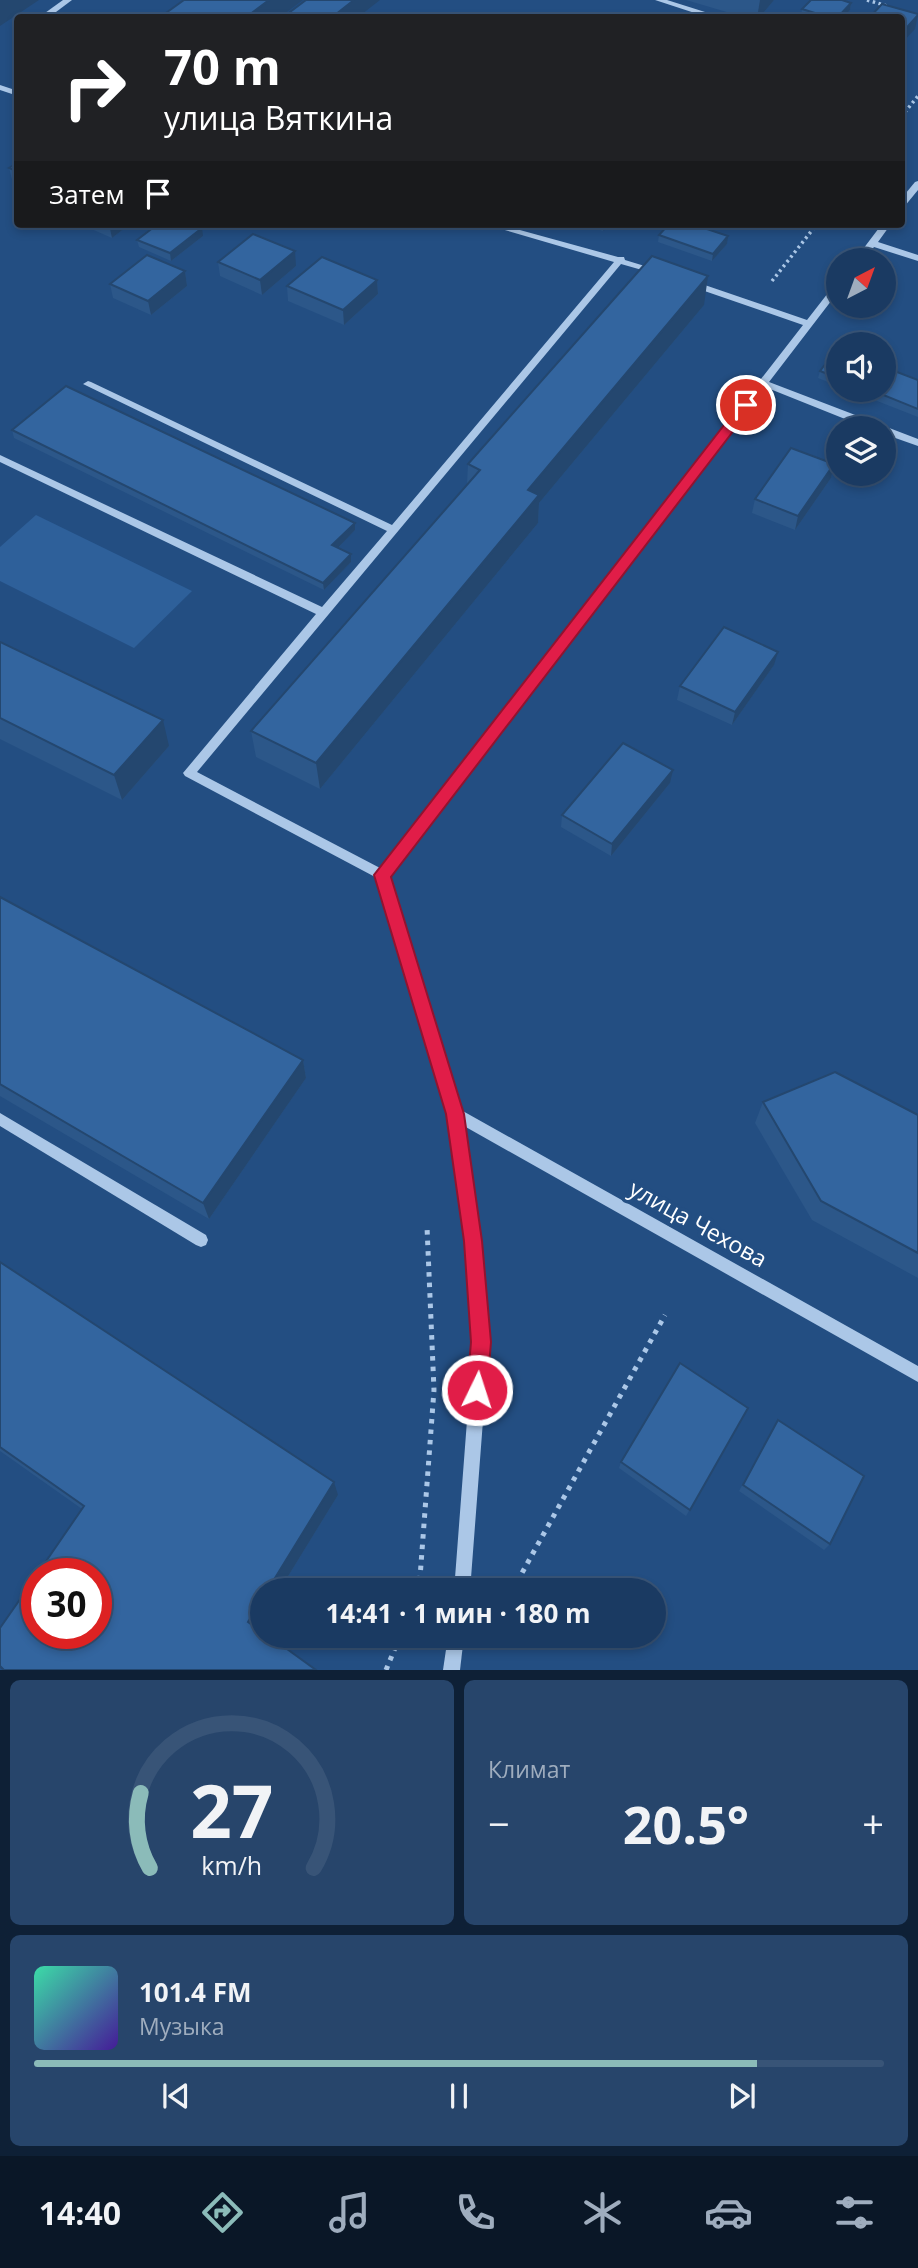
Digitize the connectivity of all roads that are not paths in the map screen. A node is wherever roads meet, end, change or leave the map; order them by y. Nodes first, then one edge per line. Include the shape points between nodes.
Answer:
1 (68, 0) edge
2 (659, 0) edge
3 (48, 14) edge
4 (706, 14) edge
5 (918, 184) edge
6 (905, 200) edge
7 (503, 228) edge
8 (884, 228) edge
9 (872, 243) junction
10 (868, 248) edge
11 (918, 258) edge
12 (621, 259) junction
13 (660, 273) edge
14 (687, 282) edge
15 (826, 302) edge
16 (809, 324) junction
17 (763, 383) junction
18 (89, 384) dead end
19 (848, 416) edge
20 (896, 434) edge
21 (918, 443) edge
22 (0, 458) edge
23 (394, 530) junction
24 (324, 613) junction
25 (382, 875) junction
26 (455, 1114) junction
27 (0, 1119) edge
28 (201, 1240) edge
29 (918, 1374) edge
30 (463, 1578) edge
31 (454, 1648) edge
32 (451, 1670) edge

1 - 3 street
2 - 4 street
5 - 6 street
7 - 12 street
8 - 9 street
9 - 10 street
9 - 11 street
12 - 13 street
12 - 23 street
14 - 16 street
15 - 16 street
16 - 17 street
17 - 19 street
17 - 25 street
18 - 23 street
20 - 21 street
22 - 24 street
23 - 24 street
24 - 25 street via 189,773
25 - 26 street
26 - 29 street, улица Чехова
26 - 30 street via 481,1342
27 - 28 street
31 - 32 street

